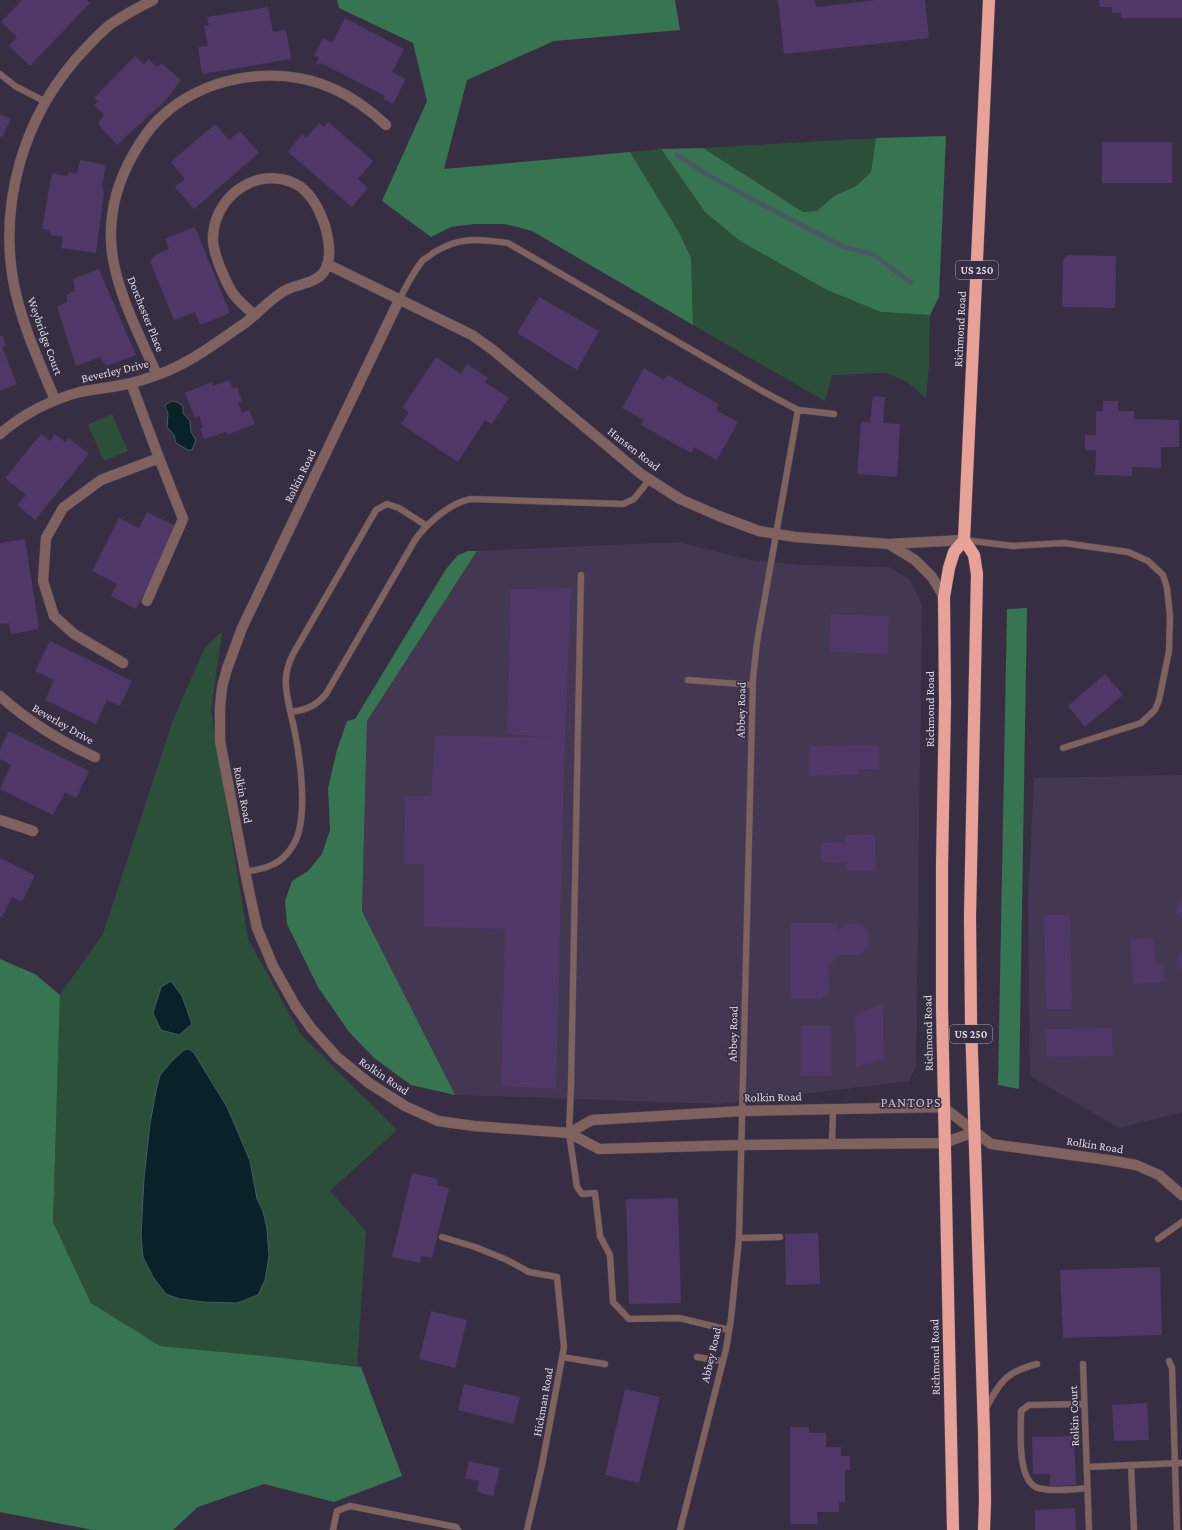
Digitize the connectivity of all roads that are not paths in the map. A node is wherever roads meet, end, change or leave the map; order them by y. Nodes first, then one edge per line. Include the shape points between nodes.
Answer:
1 (153, 0) edge
2 (989, 0) edge
3 (0, 74) edge
4 (44, 101) junction
5 (386, 124) dead end
6 (327, 264) junction
7 (399, 300) junction
8 (255, 316) junction
9 (157, 375) junction
10 (130, 383) junction
11 (55, 400) junction
12 (798, 410) junction
13 (834, 414) dead end
14 (0, 434) edge
15 (159, 458) junction
16 (650, 479) junction
17 (427, 526) junction
18 (777, 535) junction
19 (964, 540) junction
20 (889, 544) junction
21 (581, 575) dead end
22 (944, 597) junction
23 (147, 601) dead end
24 (124, 663) dead end
25 (688, 680) dead end
26 (752, 685) junction
27 (0, 696) edge
28 (290, 712) junction
29 (1063, 748) dead end
30 (95, 757) dead end
31 (0, 820) edge
32 (33, 831) dead end
33 (244, 872) junction
34 (943, 1107) junction
35 (833, 1109) junction
36 (743, 1111) junction
37 (974, 1132) junction
38 (569, 1133) junction
39 (944, 1143) junction
40 (832, 1144) junction
41 (742, 1145) junction
42 (1182, 1195) edge
43 (1182, 1222) edge
44 (442, 1237) dead end
45 (780, 1237) dead end
46 (739, 1238) junction
47 (1158, 1239) dead end
48 (729, 1330) junction
49 (562, 1357) junction
50 (697, 1357) dead end
51 (722, 1361) junction
52 (1169, 1361) dead end
53 (605, 1364) dead end
54 (1037, 1364) dead end
55 (1083, 1364) dead end
56 (1084, 1404) junction
57 (984, 1413) junction
58 (1179, 1463) edge
59 (1132, 1465) junction
60 (1087, 1467) junction
61 (1087, 1488) junction
62 (333, 1530) edge
63 (458, 1530) edge
64 (527, 1530) edge
65 (680, 1530) edge
66 (953, 1530) edge
67 (984, 1530) edge
68 (1089, 1530) edge
69 (1134, 1530) edge
70 (1177, 1530) edge

1 - 4 street, Weybridge Court via 111,24 86,47
2 - 19 highway, Richmond Road / US 250
3 - 4 lane via 15,86
4 - 11 street, Weybridge Court via 21,156 13,188 10,247 13,280 20,311
5 - 9 street, Dorchester Place via 354,99 333,88 287,76 240,79 213,85 174,106 157,121 143,138 119,183 113,206 110,239 118,285
6 - 7 street, Hansen Road
6 - 8 street, Beverley Drive via 323,273 316,279 287,289 272,298
6 - 8 street via 329,248 321,215 303,190 296,184 269,178 242,186 231,195 216,218 214,250 228,288 238,302
7 - 12 lane via 424,260 440,249 461,240 508,244
7 - 16 street, Hansen Road via 472,335
7 - 33 street, Rolkin Road via 242,628 222,687 220,741
8 - 9 street, Beverley Drive via 192,358
9 - 10 street, Beverley Drive
10 - 11 street, Beverley Drive via 80,392
10 - 15 street
11 - 14 street, Beverley Drive via 32,411
12 - 13 lane
12 - 18 lane, Abbey Road
15 - 23 street via 183,519
15 - 24 street via 101,480 63,508 46,538 43,581 54,616 74,634
16 - 17 lane via 634,499 623,504 471,499 457,503
16 - 18 street, Hansen Road via 680,499 759,531
17 - 28 lane via 415,540 326,694 310,708
17 - 28 lane via 391,504 384,505 373,513 290,661 286,686
18 - 20 street, Hansen Road
18 - 26 lane, Abbey Road via 757,642
19 - 20 street, Hansen Road
19 - 22 highway, Richmond Road / US 250 via 954,552
19 - 29 lane via 1013,546 1064,542 1128,552 1148,561 1163,575 1170,616 1169,651 1155,710 1141,723
19 - 37 highway, US 250 via 974,555 977,574 970,917
20 - 22 street via 915,560 932,577
21 - 38 lane
22 - 34 highway, Richmond Road / US 250
25 - 26 lane
26 - 36 lane, Abbey Road
27 - 30 street, Beverley Drive via 42,730
28 - 33 lane via 297,743 300,776 302,811 298,836 292,848 279,861 270,866
31 - 32 street
33 - 38 street, Rolkin Road via 257,928 276,972 311,1028 351,1069 389,1096 438,1121
34 - 35 street, Rolkin Road
34 - 37 street, Rolkin Road
34 - 39 highway, Richmond Road / US 250
35 - 36 street, Rolkin Road
35 - 40 lane
36 - 38 street, Rolkin Road via 592,1120
36 - 41 lane, Abbey Road
37 - 39 street, Rolkin Road
37 - 42 street, Rolkin Road via 991,1144 1136,1165 1159,1175
37 - 57 highway, US 250
38 - 41 street, Rolkin Road via 599,1149
38 - 48 lane via 577,1187 582,1194 595,1193 600,1236 610,1255 613,1302 629,1319 679,1318
39 - 40 street, Rolkin Road
39 - 66 highway, Richmond Road / US 250
40 - 41 street, Rolkin Road
41 - 46 lane, Abbey Road
43 - 47 lane
44 - 49 lane, Hickman Road via 474,1246 529,1272 557,1277 564,1347
45 - 46 lane
46 - 48 lane, Abbey Road
48 - 51 lane, Abbey Road
49 - 53 lane
49 - 64 lane, Hickman Road
50 - 51 lane
51 - 65 lane, Abbey Road
52 - 58 lane via 1172,1368
54 - 57 lane via 1012,1373 995,1392
55 - 56 lane, Rolkin Court
56 - 60 lane, Rolkin Court
56 - 61 lane via 1029,1404 1021,1411 1022,1465 1034,1486 1044,1489
57 - 67 highway, US 250
58 - 59 lane
58 - 70 lane
59 - 60 lane
59 - 69 lane
60 - 61 lane, Rolkin Court
61 - 68 lane, Rolkin Court
62 - 63 lane via 337,1511 350,1506 456,1527

